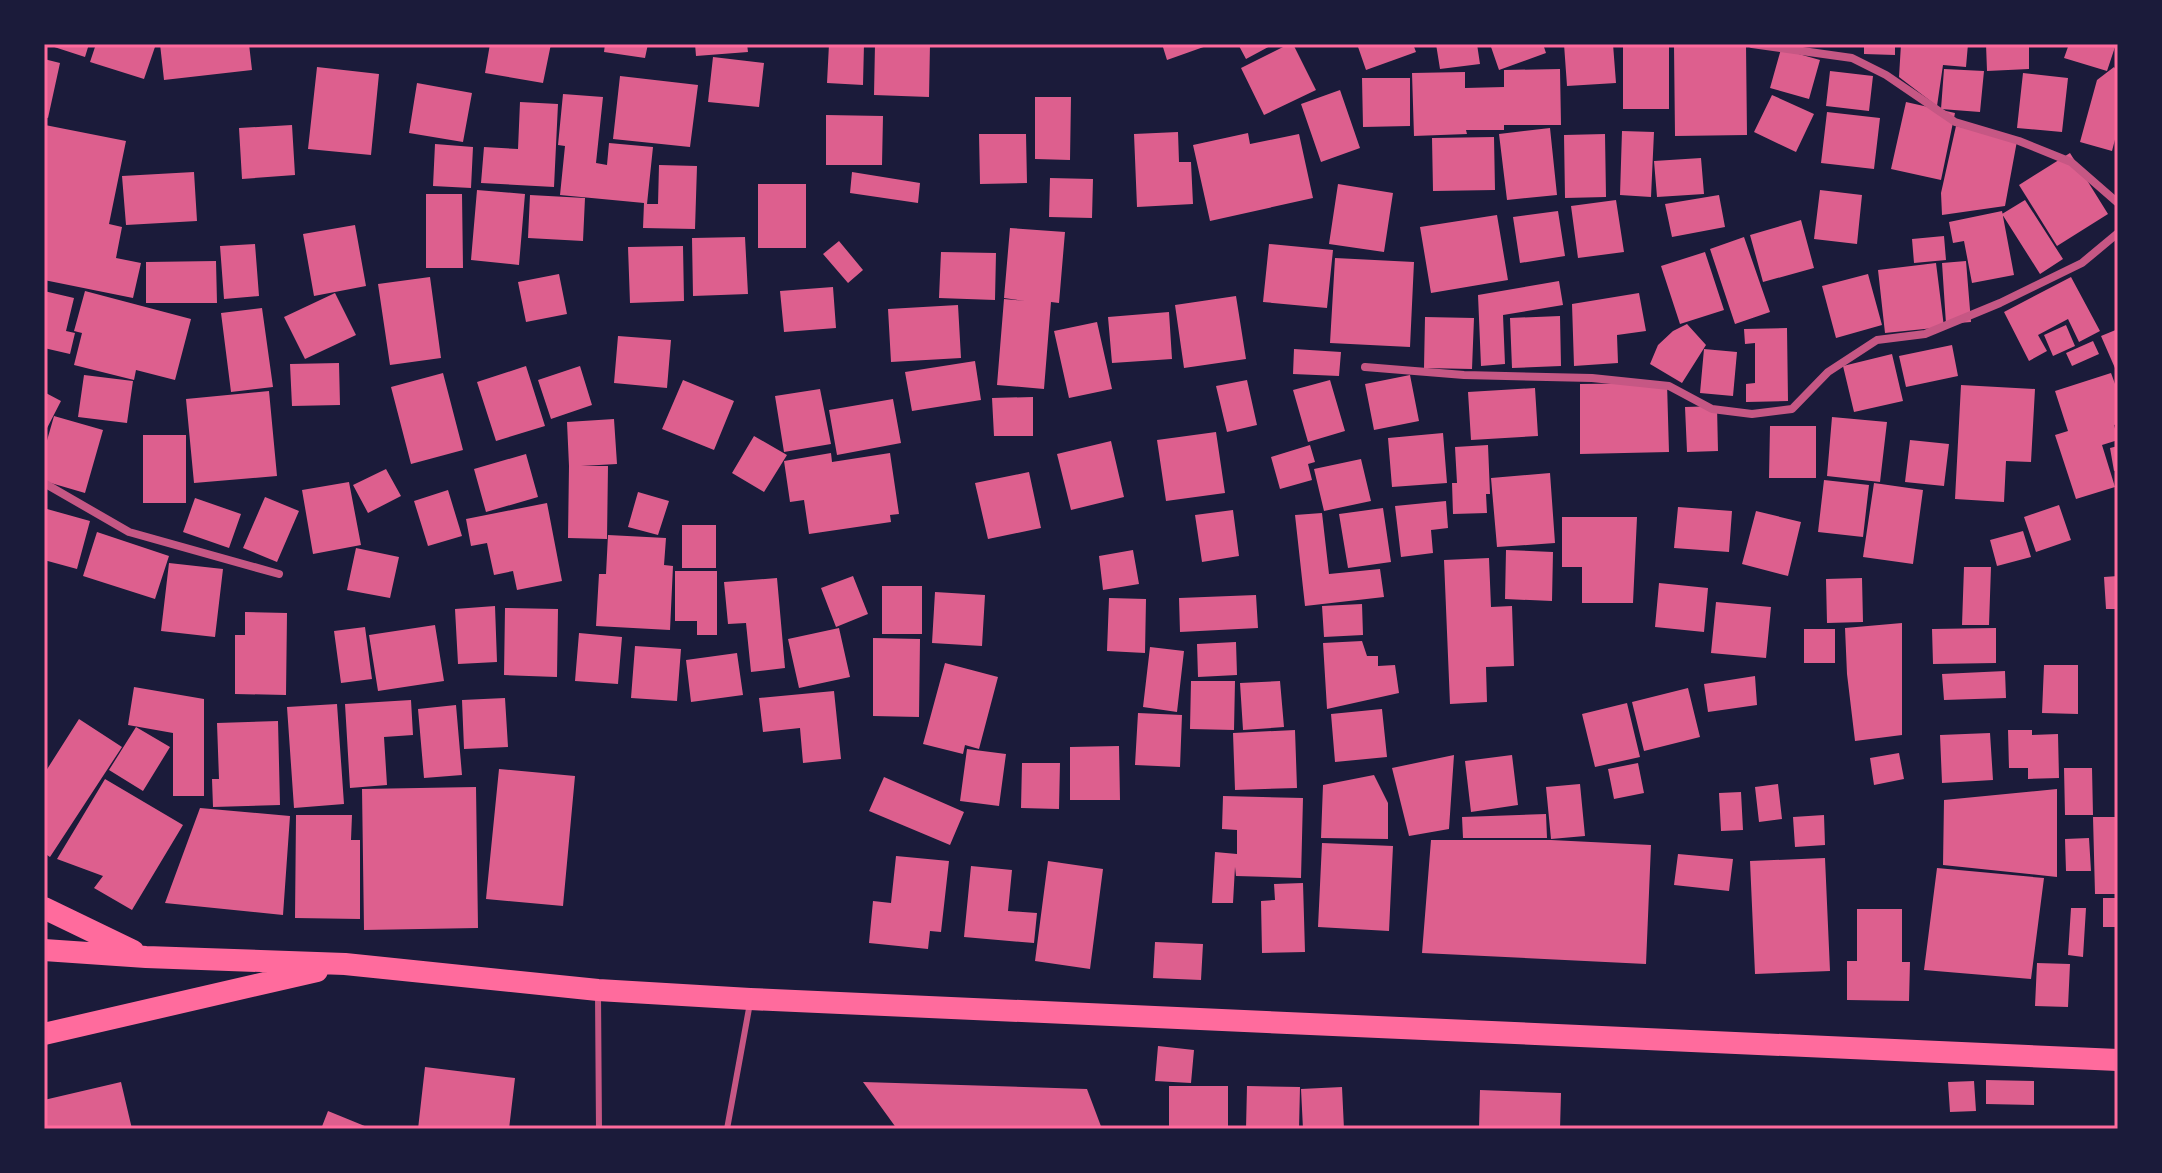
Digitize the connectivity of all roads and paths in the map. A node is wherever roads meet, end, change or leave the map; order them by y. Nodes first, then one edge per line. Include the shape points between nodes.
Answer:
1 (1752, 44) edge
2 (2118, 203) edge
3 (2118, 233) edge
4 (1365, 367) dead end
5 (44, 483) edge
6 (279, 574) dead end
7 (44, 908) edge
8 (44, 950) edge
9 (146, 957) junction
10 (345, 964) junction
11 (598, 990) junction
12 (750, 999) junction
13 (44, 1034) edge
14 (2118, 1060) edge
15 (599, 1129) edge
16 (727, 1129) edge

1 - 2 street via 1852,58 1955,122 2071,162
3 - 4 street via 2082,263 2000,303 1925,334 1877,340 1828,372 1792,409 1752,414 1712,409 1669,386 1623,381
5 - 6 street via 129,532
7 - 9 highway
8 - 9 highway
9 - 10 highway
10 - 11 highway
10 - 13 highway
11 - 12 highway
11 - 15 lane
12 - 14 highway
12 - 16 lane

